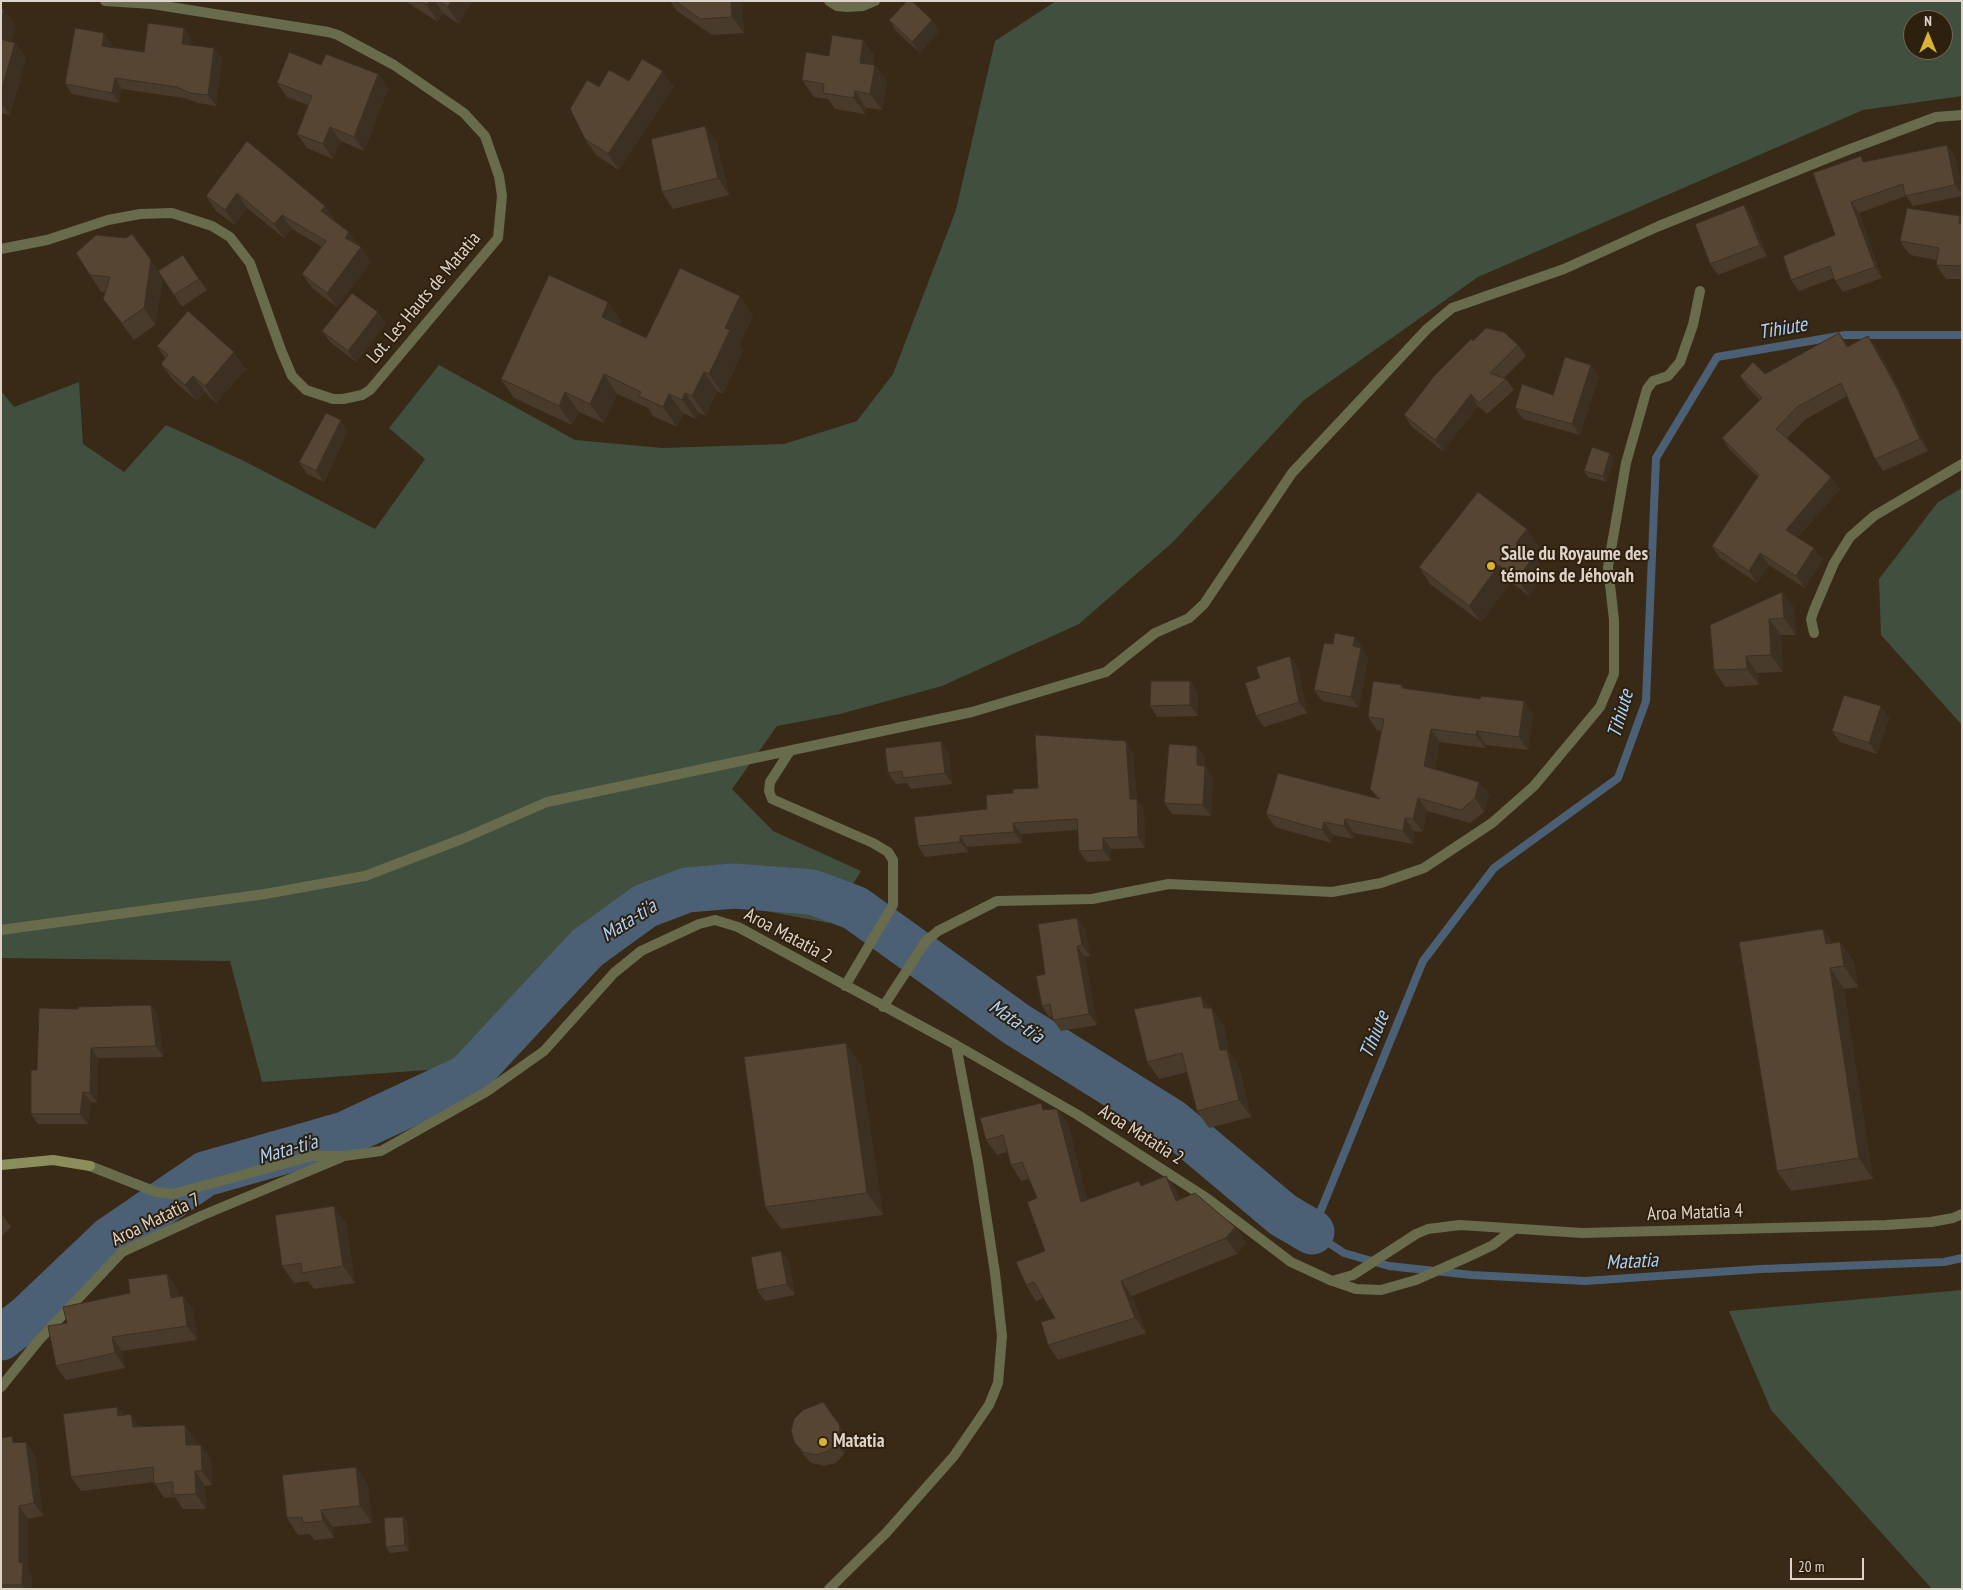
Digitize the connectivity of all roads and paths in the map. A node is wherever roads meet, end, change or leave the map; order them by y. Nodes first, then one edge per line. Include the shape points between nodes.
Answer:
1 (105, 1) edge
2 (829, 1) edge
3 (875, 1) edge
4 (1962, 115) edge
5 (1, 249) edge
6 (1700, 291) dead end
7 (1962, 464) edge
8 (1814, 632) dead end
9 (790, 751) junction
10 (1, 930) edge
11 (845, 986) junction
12 (883, 1007) junction
13 (956, 1045) junction
14 (344, 1156) junction
15 (1, 1165) edge
16 (90, 1166) joint
17 (1959, 1217) edge
18 (1514, 1230) junction
19 (1332, 1281) junction
20 (1, 1388) edge
21 (829, 1589) edge

1 - 5 street, Lot. Les Hauts de Matatia via 152,4 328,32 394,65 464,113 485,136 500,176 502,196 498,238 370,390 343,399 306,390 292,376 250,263 230,238 212,226 172,213 140,214 108,220 47,240
2 - 3 street via 847,7
4 - 9 street via 1936,117 1845,151 1659,226 1564,269 1452,308 1427,329 1292,473 1204,604 1189,618 1156,633 1106,672 972,712
6 - 12 street via 1693,326 1680,362 1668,376 1653,381 1647,389 1626,463 1608,567 1614,620 1614,674 1600,707 1572,743 1534,786 1492,823 1424,868 1381,883 1332,892 1169,884 1092,899 997,901 938,931 926,941
7 - 8 street via 1874,516 1850,537 1834,563 1814,610
9 - 10 street via 547,802 365,876 265,894
9 - 11 street via 770,782 772,799 873,843 888,852 893,860 892,905
11 - 12 street, Aroa Matatia 2
11 - 14 street, Aroa Matatia 2 via 738,927 715,920 699,924 641,951 614,973 544,1052 494,1087 381,1150
12 - 13 street, Aroa Matatia 2
13 - 19 street, Aroa Matatia 2 via 1164,1169 1291,1262
13 - 21 street via 995,1273 1002,1336 998,1383 989,1405 954,1456 886,1533
14 - 16 street, Aroa Matatia 2 via 312,1156 173,1194 156,1192
14 - 20 street, Aroa Matatia 7 via 122,1252 39,1340
15 - 16 main road via 53,1160
17 - 18 street, Aroa Matatia 4 via 1886,1225 1582,1233
18 - 19 street, Aroa Matatia 4 via 1460,1225 1428,1230 1399,1243 1353,1275
18 - 19 street, Aroa Matatia 2 via 1493,1245 1416,1280 1381,1290 1356,1289

